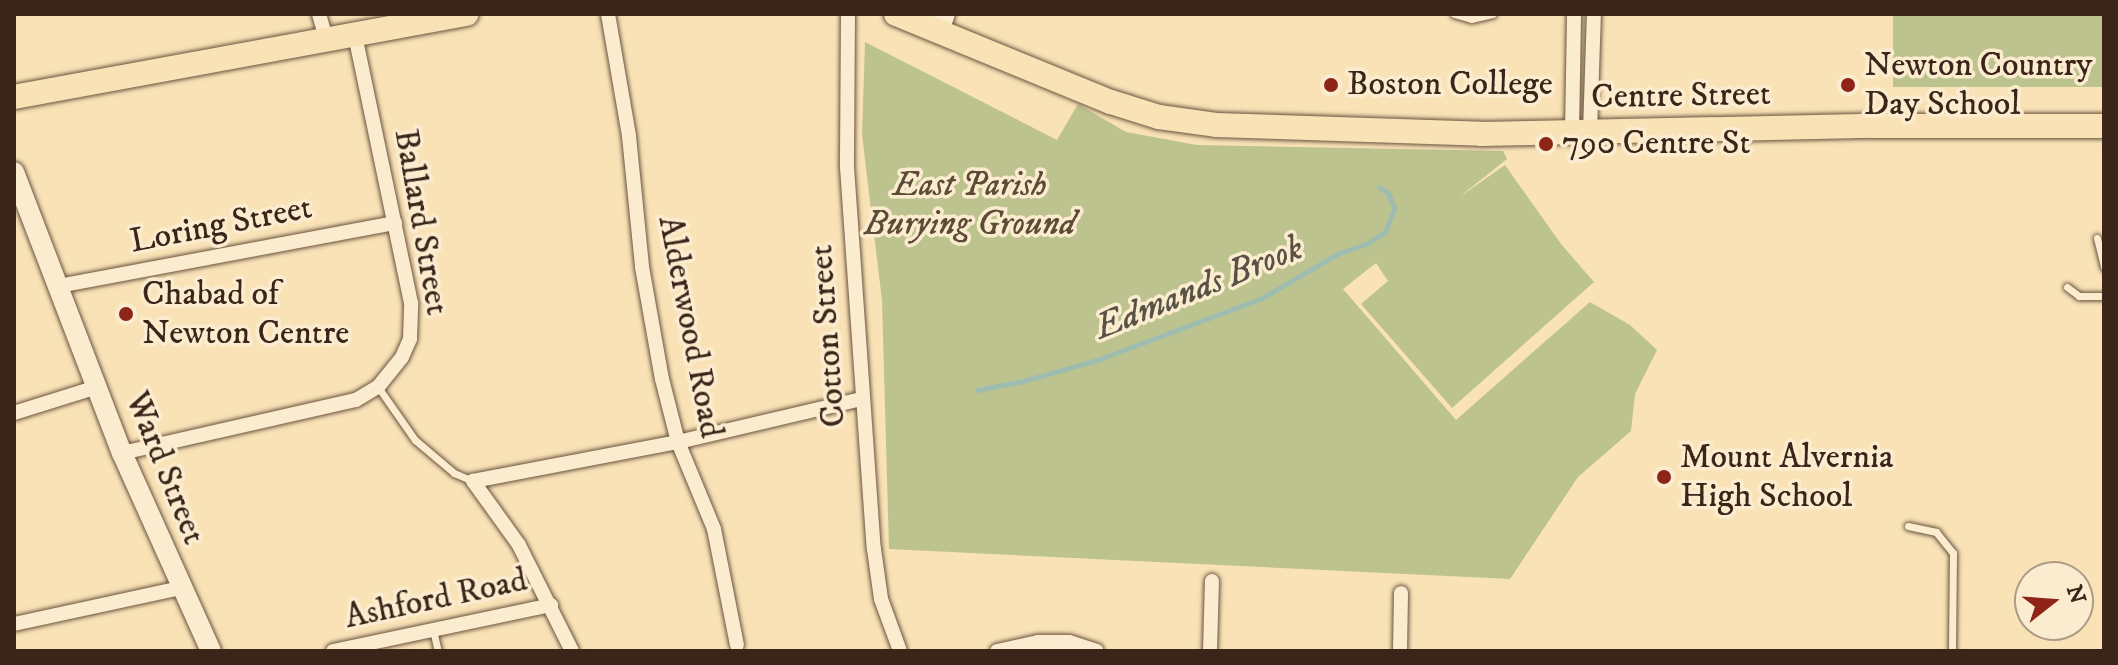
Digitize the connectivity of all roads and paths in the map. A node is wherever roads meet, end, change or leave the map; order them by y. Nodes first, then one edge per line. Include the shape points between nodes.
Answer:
1 (319, 14) edge
2 (466, 14) edge
3 (608, 14) edge
4 (848, 14) edge
5 (896, 14) edge
6 (1454, 14) edge
7 (1492, 14) edge
8 (1574, 14) edge
9 (1594, 14) edge
10 (934, 18) edge
11 (355, 34) junction
12 (326, 39) junction
13 (14, 97) edge
14 (2104, 126) edge
15 (1581, 132) junction
16 (14, 172) edge
17 (395, 223) junction
18 (2097, 238) dead end
19 (2104, 267) edge
20 (58, 286) junction
21 (2067, 287) dead end
22 (2104, 296) edge
23 (97, 387) junction
24 (378, 387) junction
25 (862, 399) junction
26 (14, 413) edge
27 (678, 442) junction
28 (122, 453) junction
29 (473, 481) junction
30 (1908, 526) dead end
31 (1212, 581) dead end
32 (181, 588) junction
33 (1401, 593) dead end
34 (551, 605) junction
35 (14, 624) edge
36 (433, 630) junction
37 (737, 645) dead end
38 (211, 651) edge
39 (333, 651) edge
40 (438, 651) edge
41 (572, 651) edge
42 (900, 651) edge
43 (997, 651) edge
44 (1097, 651) edge
45 (1210, 651) edge
46 (1400, 651) edge
47 (1952, 651) edge

1 - 12 street
2 - 11 main road
3 - 27 street, Alderwood Road via 629,136 642,267
4 - 25 street, Cotton Street via 847,167
5 - 10 main road, Centre Street
6 - 7 lane via 1471,19
8 - 15 street
9 - 15 street
10 - 15 main road, Centre Street via 1111,102 1185,121 1467,134
11 - 12 main road
11 - 17 street, Ballard Street
12 - 13 main road
14 - 15 main road, Centre Street
16 - 20 street, Ward Street
17 - 20 street, Loring Street
17 - 24 street, Ballard Street via 412,321 402,357
18 - 19 lane
20 - 23 street, Ward Street
21 - 22 lane via 2079,296
23 - 26 street
23 - 28 street, Ward Street
24 - 28 street, Ballard Street via 341,404
24 - 29 lane via 424,449
25 - 27 street
25 - 42 street, Cotton Street via 877,573
27 - 29 street
27 - 37 street, Alderwood Road via 714,529
28 - 32 street, Ward Street
29 - 34 street via 519,545
30 - 47 lane via 1936,532 1953,553
31 - 45 street
32 - 35 street
32 - 38 street, Ward Street
33 - 46 street
34 - 36 street, Ashford Road
34 - 41 street
36 - 39 street, Ashford Road
36 - 40 lane
43 - 44 street via 1038,642 1069,642

